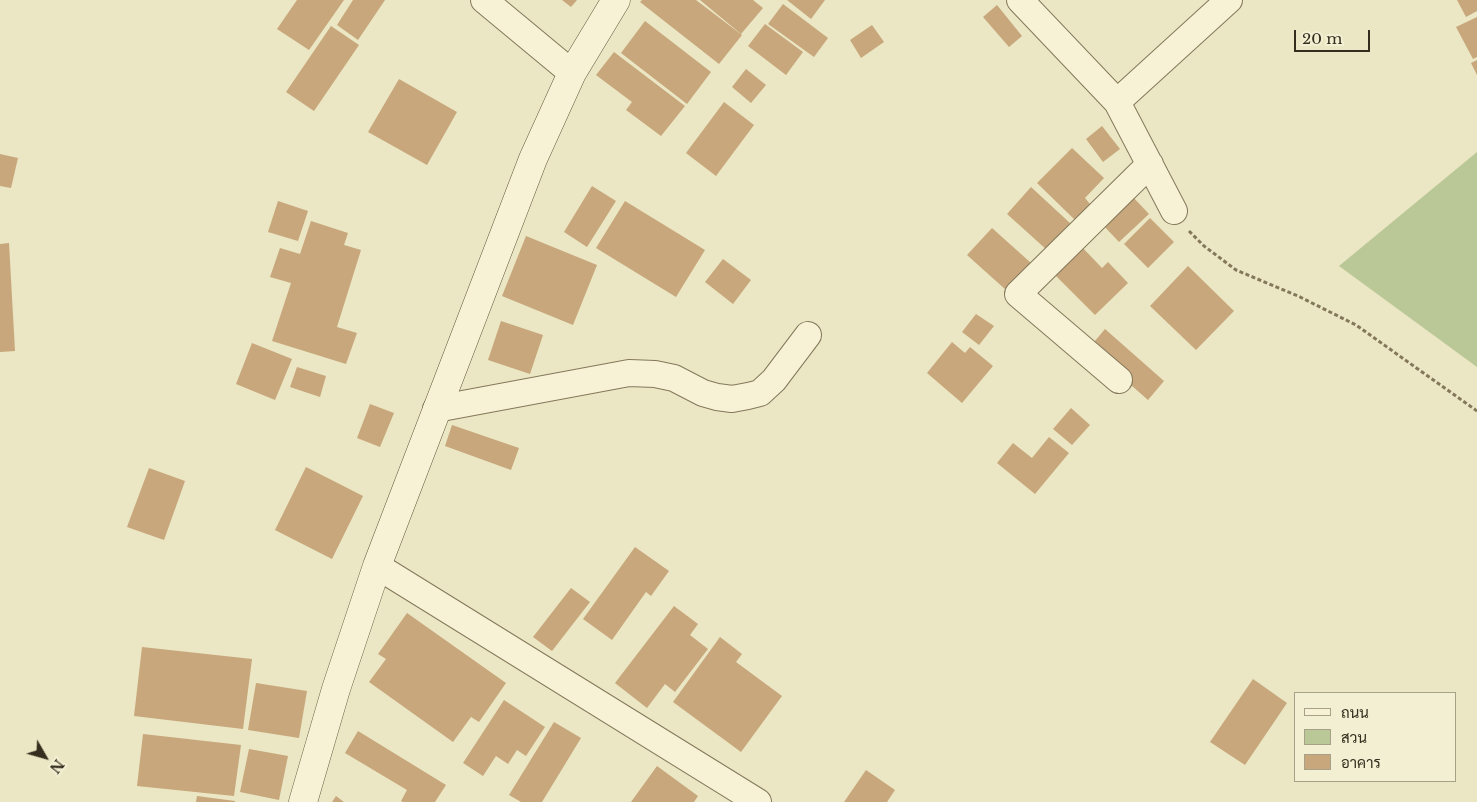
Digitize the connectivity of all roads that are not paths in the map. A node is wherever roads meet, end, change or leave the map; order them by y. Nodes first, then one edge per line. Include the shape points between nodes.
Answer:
1 (484, 0) edge
2 (616, 0) edge
3 (1020, 0) edge
4 (1228, 0) edge
5 (572, 73) junction
6 (1116, 102) junction
7 (1150, 164) junction
8 (1174, 211) road end
9 (808, 335) dead end
10 (1119, 380) dead end
11 (436, 409) junction
12 (377, 566) junction
13 (303, 802) edge
14 (758, 802) edge

1 - 5 street
2 - 5 street
3 - 6 street
4 - 6 street
5 - 11 street via 533,159
6 - 7 street
7 - 8 street
7 - 10 street via 1018,294
9 - 11 street via 774,380 760,393 748,396 717,397 674,378 629,373
11 - 12 street
12 - 13 street
12 - 14 street

